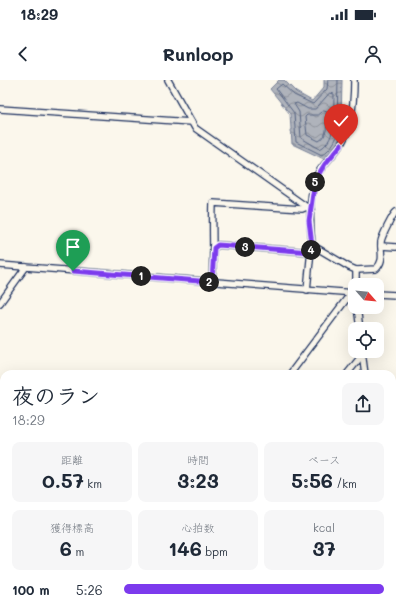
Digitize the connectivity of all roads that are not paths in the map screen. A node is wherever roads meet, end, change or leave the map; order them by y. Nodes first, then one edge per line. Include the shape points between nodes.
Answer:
1 (168, 80) edge
2 (354, 80) edge
3 (0, 109) edge
4 (191, 122) junction
5 (309, 209) junction
6 (396, 212) edge
7 (312, 245) junction
8 (381, 246) junction
9 (396, 247) edge
10 (214, 248) junction
11 (311, 252) junction
12 (0, 265) edge
13 (26, 267) junction
14 (356, 270) junction
15 (356, 278) edge
16 (212, 282) junction
17 (307, 290) junction
18 (348, 293) edge
19 (384, 294) edge
20 (396, 295) edge
21 (348, 299) edge
22 (0, 303) edge
23 (358, 358) edge
24 (363, 358) edge
25 (293, 370) edge
26 (350, 370) edge
27 (364, 370) edge

1 - 4 street
2 - 5 street via 353,111 350,121 341,145 315,180
3 - 4 street
4 - 5 street via 195,128
5 - 7 street
5 - 10 street via 214,203
6 - 8 street via 391,217
7 - 11 street
7 - 14 street
8 - 9 street
8 - 14 street via 382,259 376,269
10 - 11 street via 218,245
10 - 16 street
11 - 17 street
12 - 13 street
13 - 16 street
13 - 22 street
14 - 15 street
16 - 17 street
17 - 18 street
19 - 20 street
21 - 25 street
23 - 26 street
24 - 27 street

